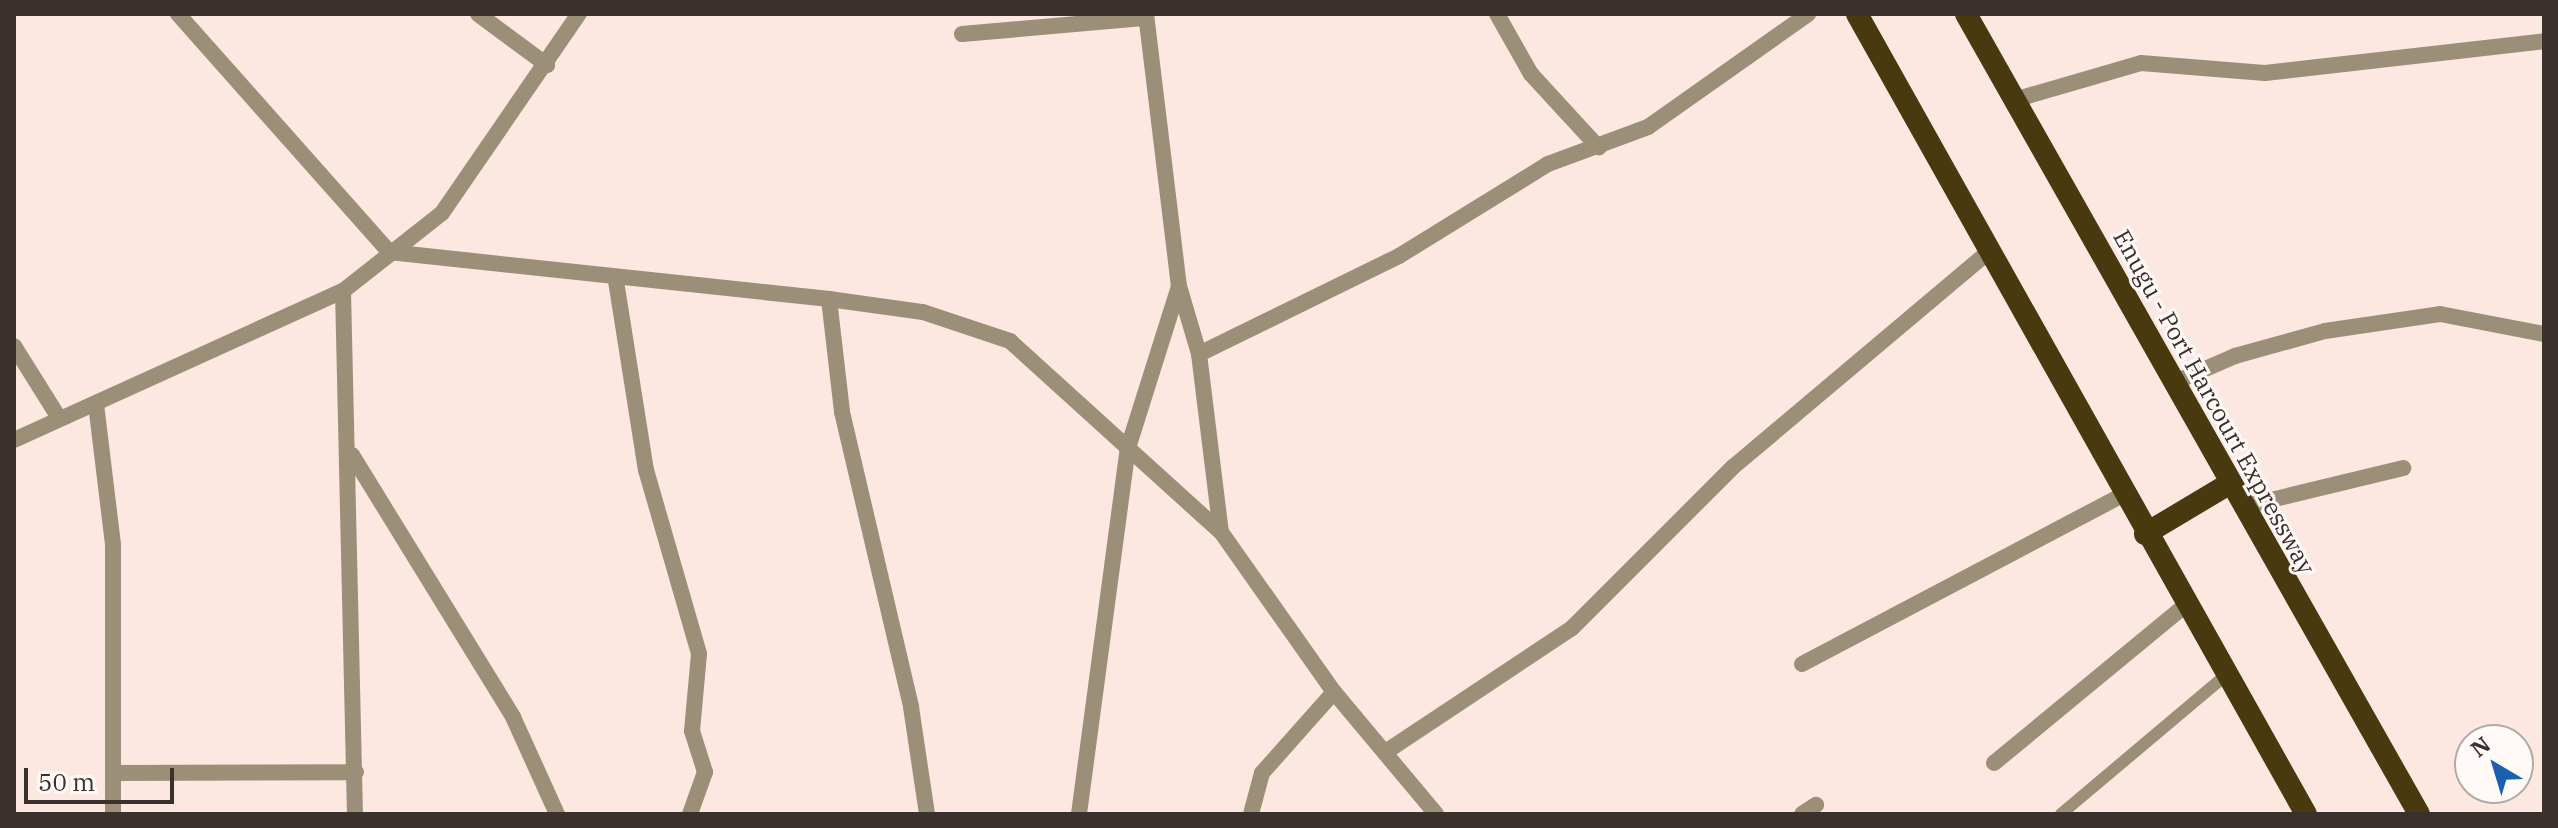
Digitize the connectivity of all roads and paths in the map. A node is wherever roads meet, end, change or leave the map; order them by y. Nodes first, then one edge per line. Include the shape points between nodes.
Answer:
1 (178, 14) edge
2 (478, 14) edge
3 (579, 14) edge
4 (1497, 14) edge
5 (1808, 14) edge
6 (1857, 14) edge
7 (1966, 14) edge
8 (1146, 16) edge
9 (962, 34) dead end
10 (2544, 41) edge
11 (547, 65) junction
12 (2014, 100) junction
13 (1599, 148) junction
14 (389, 252) junction
15 (1988, 252) junction
16 (616, 281) junction
17 (1179, 286) junction
18 (343, 291) junction
19 (829, 299) junction
20 (2544, 334) edge
21 (14, 346) edge
22 (1199, 354) junction
23 (2173, 383) junction
24 (96, 404) junction
25 (59, 418) junction
26 (14, 440) edge
27 (1128, 448) junction
28 (352, 455) junction
29 (2403, 468) dead end
30 (2229, 484) junction
31 (2124, 494) junction
32 (2242, 507) junction
33 (1221, 532) junction
34 (2145, 534) junction
35 (2186, 605) junction
36 (1802, 664) dead end
37 (2225, 676) junction
38 (1334, 692) junction
39 (1387, 751) junction
40 (1994, 763) dead end
41 (356, 772) junction
42 (113, 773) junction
43 (113, 814) edge
44 (355, 814) edge
45 (557, 814) edge
46 (690, 814) edge
47 (927, 814) edge
48 (1079, 814) edge
49 (1251, 814) edge
50 (1436, 814) edge
51 (2061, 814) edge
52 (2306, 814) edge
53 (2419, 814) edge

1 - 14 street
2 - 11 street
3 - 11 street
4 - 13 street via 1531,74
5 - 13 street via 1648,127
6 - 15 highway
7 - 12 highway, Enugu - Port Harcourt Expressway
8 - 9 street
8 - 17 street
10 - 12 street via 2265,73 2141,63
11 - 14 street via 442,213
12 - 23 highway, Enugu - Port Harcourt Expressway
13 - 22 street via 1548,164 1399,256
14 - 16 street
14 - 18 street
15 - 31 highway
15 - 39 street via 1733,467 1572,628
16 - 19 street
16 - 46 street via 646,470 699,654 692,731 705,772
17 - 22 street
17 - 27 street
18 - 24 street
18 - 28 street
19 - 27 street via 923,312 1010,341
19 - 47 street via 842,412 911,707
20 - 23 street via 2440,314 2325,331 2235,356
21 - 25 street
22 - 33 street
23 - 30 highway, Enugu - Port Harcourt Expressway
24 - 25 street
24 - 42 street via 113,545
25 - 26 street
27 - 33 street
27 - 48 street
28 - 41 street
28 - 45 street via 513,717
29 - 32 street
30 - 32 highway, Enugu - Port Harcourt Expressway
30 - 34 highway
31 - 34 highway
31 - 36 street
32 - 53 highway, Enugu - Port Harcourt Expressway
33 - 38 street
34 - 35 highway
35 - 37 highway
35 - 40 street
37 - 51 lane
37 - 52 highway
38 - 39 street
38 - 49 street via 1262,773
39 - 50 street
41 - 42 street
41 - 44 street
42 - 43 street

